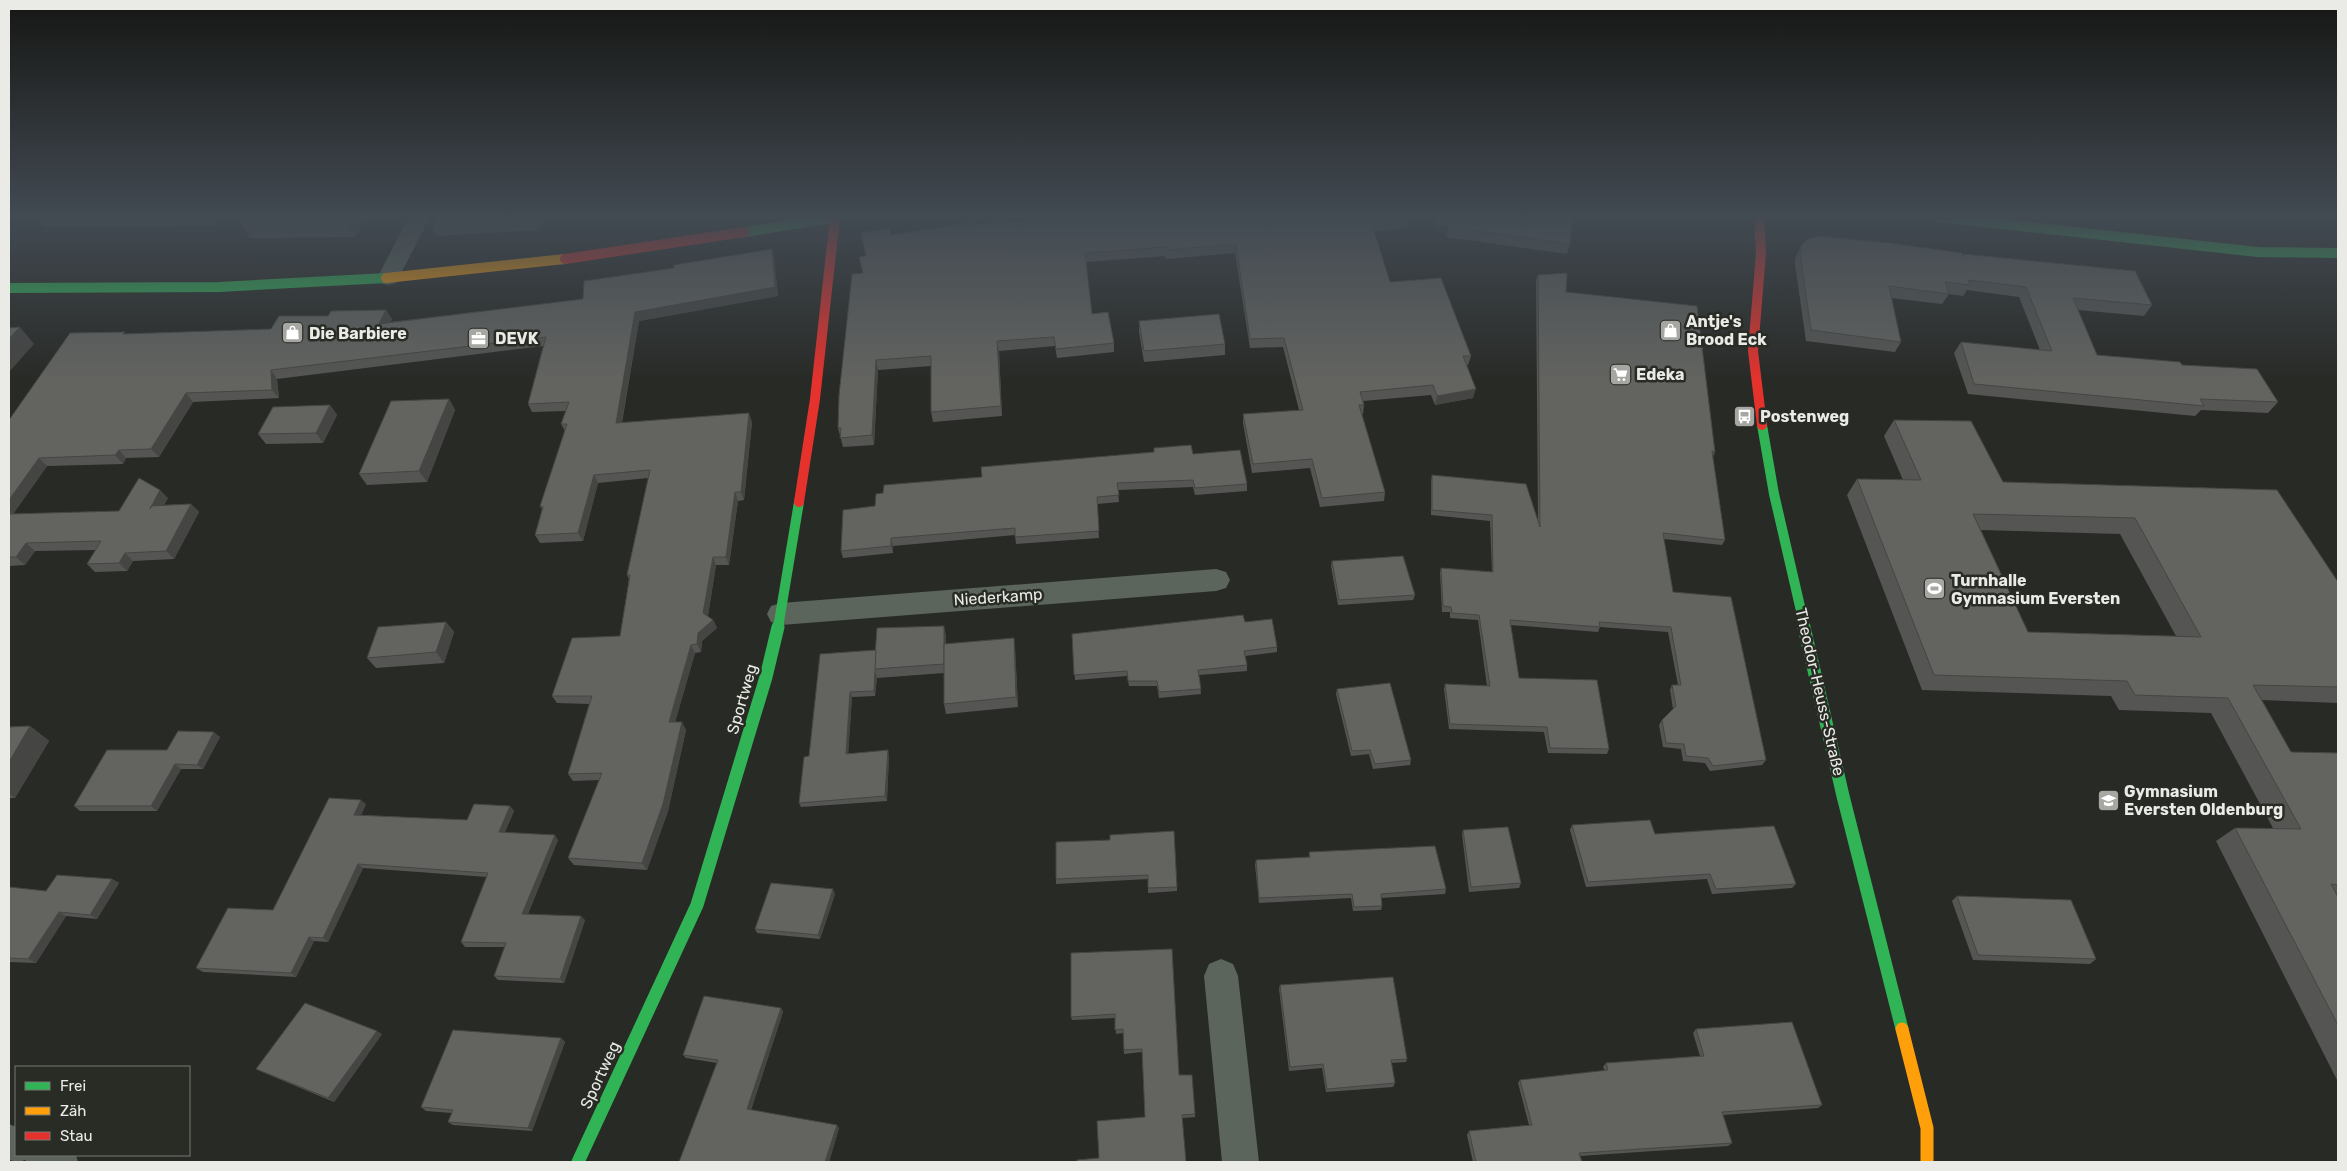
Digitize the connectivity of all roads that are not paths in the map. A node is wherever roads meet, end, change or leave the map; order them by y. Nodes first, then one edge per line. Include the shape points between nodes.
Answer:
1 (391, 272) edge
2 (451, 272) edge
3 (830, 272) edge
4 (1759, 272) edge
5 (388, 278) junction
6 (9, 288) edge
7 (1216, 580) dead end
8 (781, 614) junction
9 (1221, 976) dead end
10 (45, 1156) edge
11 (60, 1162) edge
12 (578, 1162) edge
13 (1241, 1162) edge
14 (1927, 1162) edge

1 - 5 street
2 - 5 street
3 - 8 street, Sportweg via 815,399
4 - 14 street, Theodor-Heuss-Straße via 1753,352 1774,494 1843,796 1926,1128
5 - 6 street via 238,288
7 - 8 street, Niederkamp
8 - 12 street, Sportweg via 766,677 697,905
9 - 13 street
10 - 11 street

